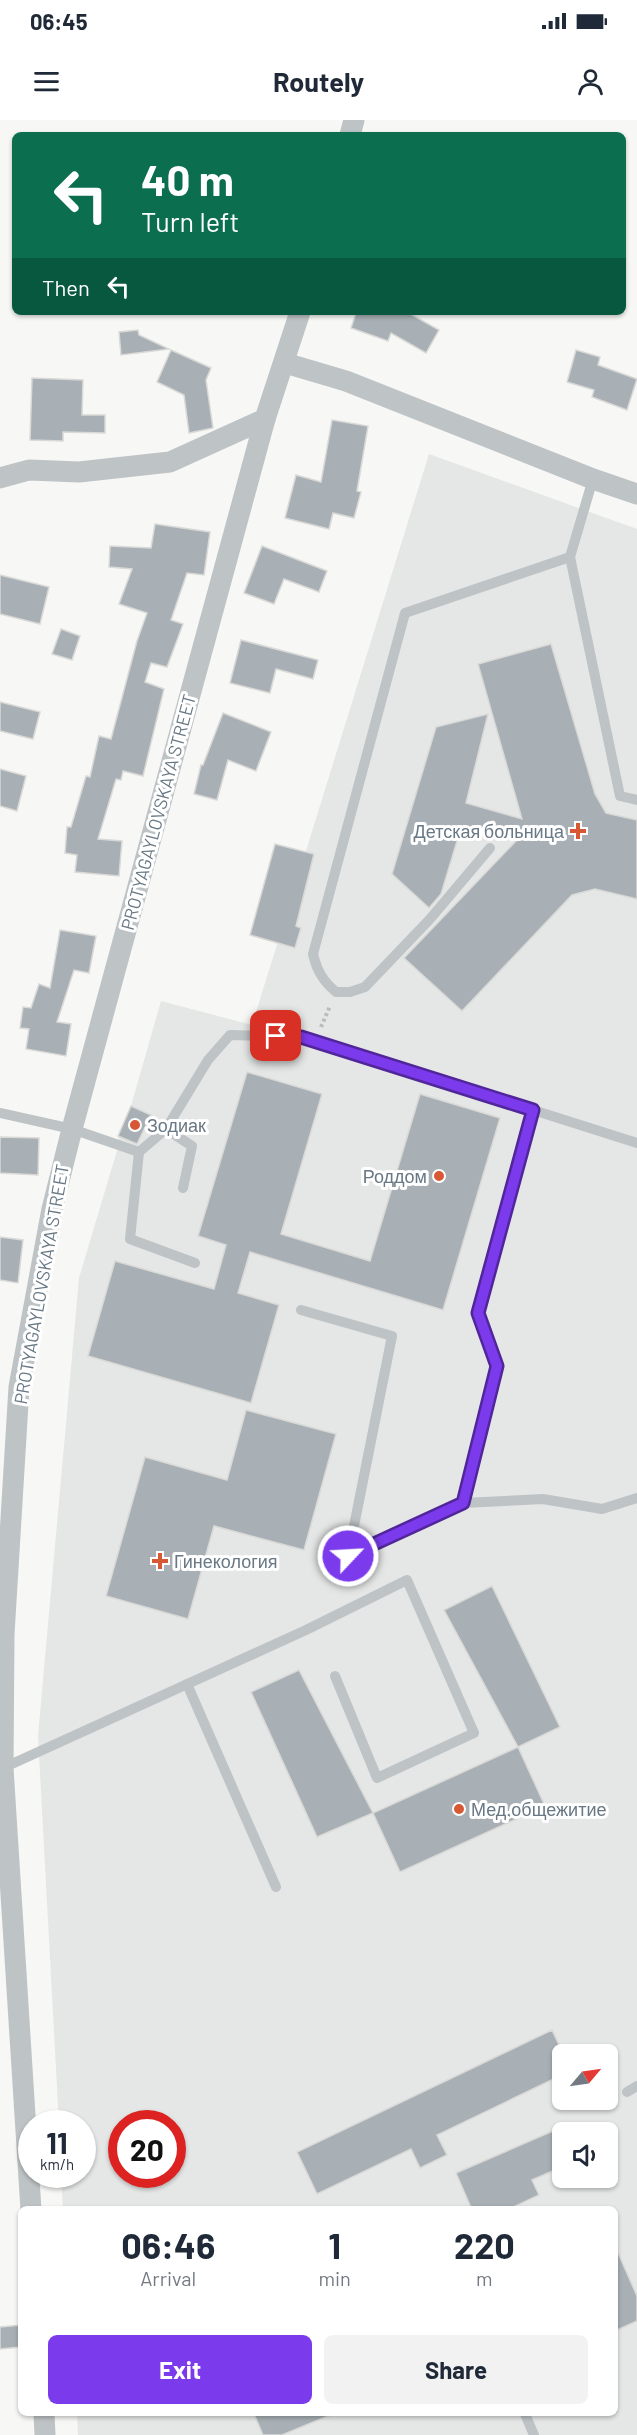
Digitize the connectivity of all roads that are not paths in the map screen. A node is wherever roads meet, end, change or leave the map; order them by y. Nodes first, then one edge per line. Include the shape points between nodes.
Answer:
1 (299, 315) edge
2 (285, 363) junction
3 (266, 419) junction
4 (0, 478) edge
5 (593, 479) junction
6 (637, 494) edge
7 (570, 557) junction
8 (637, 800) edge
9 (490, 848) dead end
10 (533, 1110) junction
11 (0, 1113) edge
12 (72, 1129) junction
13 (166, 1129) junction
14 (637, 1143) edge
15 (139, 1152) junction
16 (183, 1188) dead end
17 (195, 1263) dead end
18 (301, 1310) dead end
19 (637, 1498) edge
20 (463, 1503) junction
21 (335, 1676) dead end
22 (187, 1684) junction
23 (3, 1768) junction
24 (276, 1887) dead end
25 (31, 2206) edge
26 (44, 2416) edge
27 (526, 2416) edge
28 (45, 2435) edge
29 (534, 2435) edge

1 - 2 street, PROTYAGAYLOVSKAYA STREET
2 - 3 street, PROTYAGAYLOVSKAYA STREET
2 - 5 street via 346,381
3 - 4 street via 170,462 79,472 29,470
3 - 12 street, PROTYAGAYLOVSKAYA STREET
5 - 6 street
5 - 7 lane
7 - 8 lane via 620,796
7 - 9 lane via 405,613 313,954 316,970 326,984 336,992 365,987
10 - 13 lane via 301,1037 230,1035 208,1060
10 - 14 lane
10 - 20 lane via 478,1313 497,1366
11 - 12 lane
12 - 15 lane
12 - 23 street, PROTYAGAYLOVSKAYA STREET via 51,1209 19,1387 4,1634
13 - 15 lane
13 - 16 lane via 192,1146
15 - 17 lane via 130,1239
18 - 20 lane via 392,1336 348,1556
19 - 20 lane via 602,1509 543,1499
21 - 22 lane via 377,1778 474,1733 407,1580
22 - 23 lane
22 - 24 lane
23 - 25 street, PROTYAGAYLOVSKAYA STREET
26 - 28 street
27 - 29 lane

